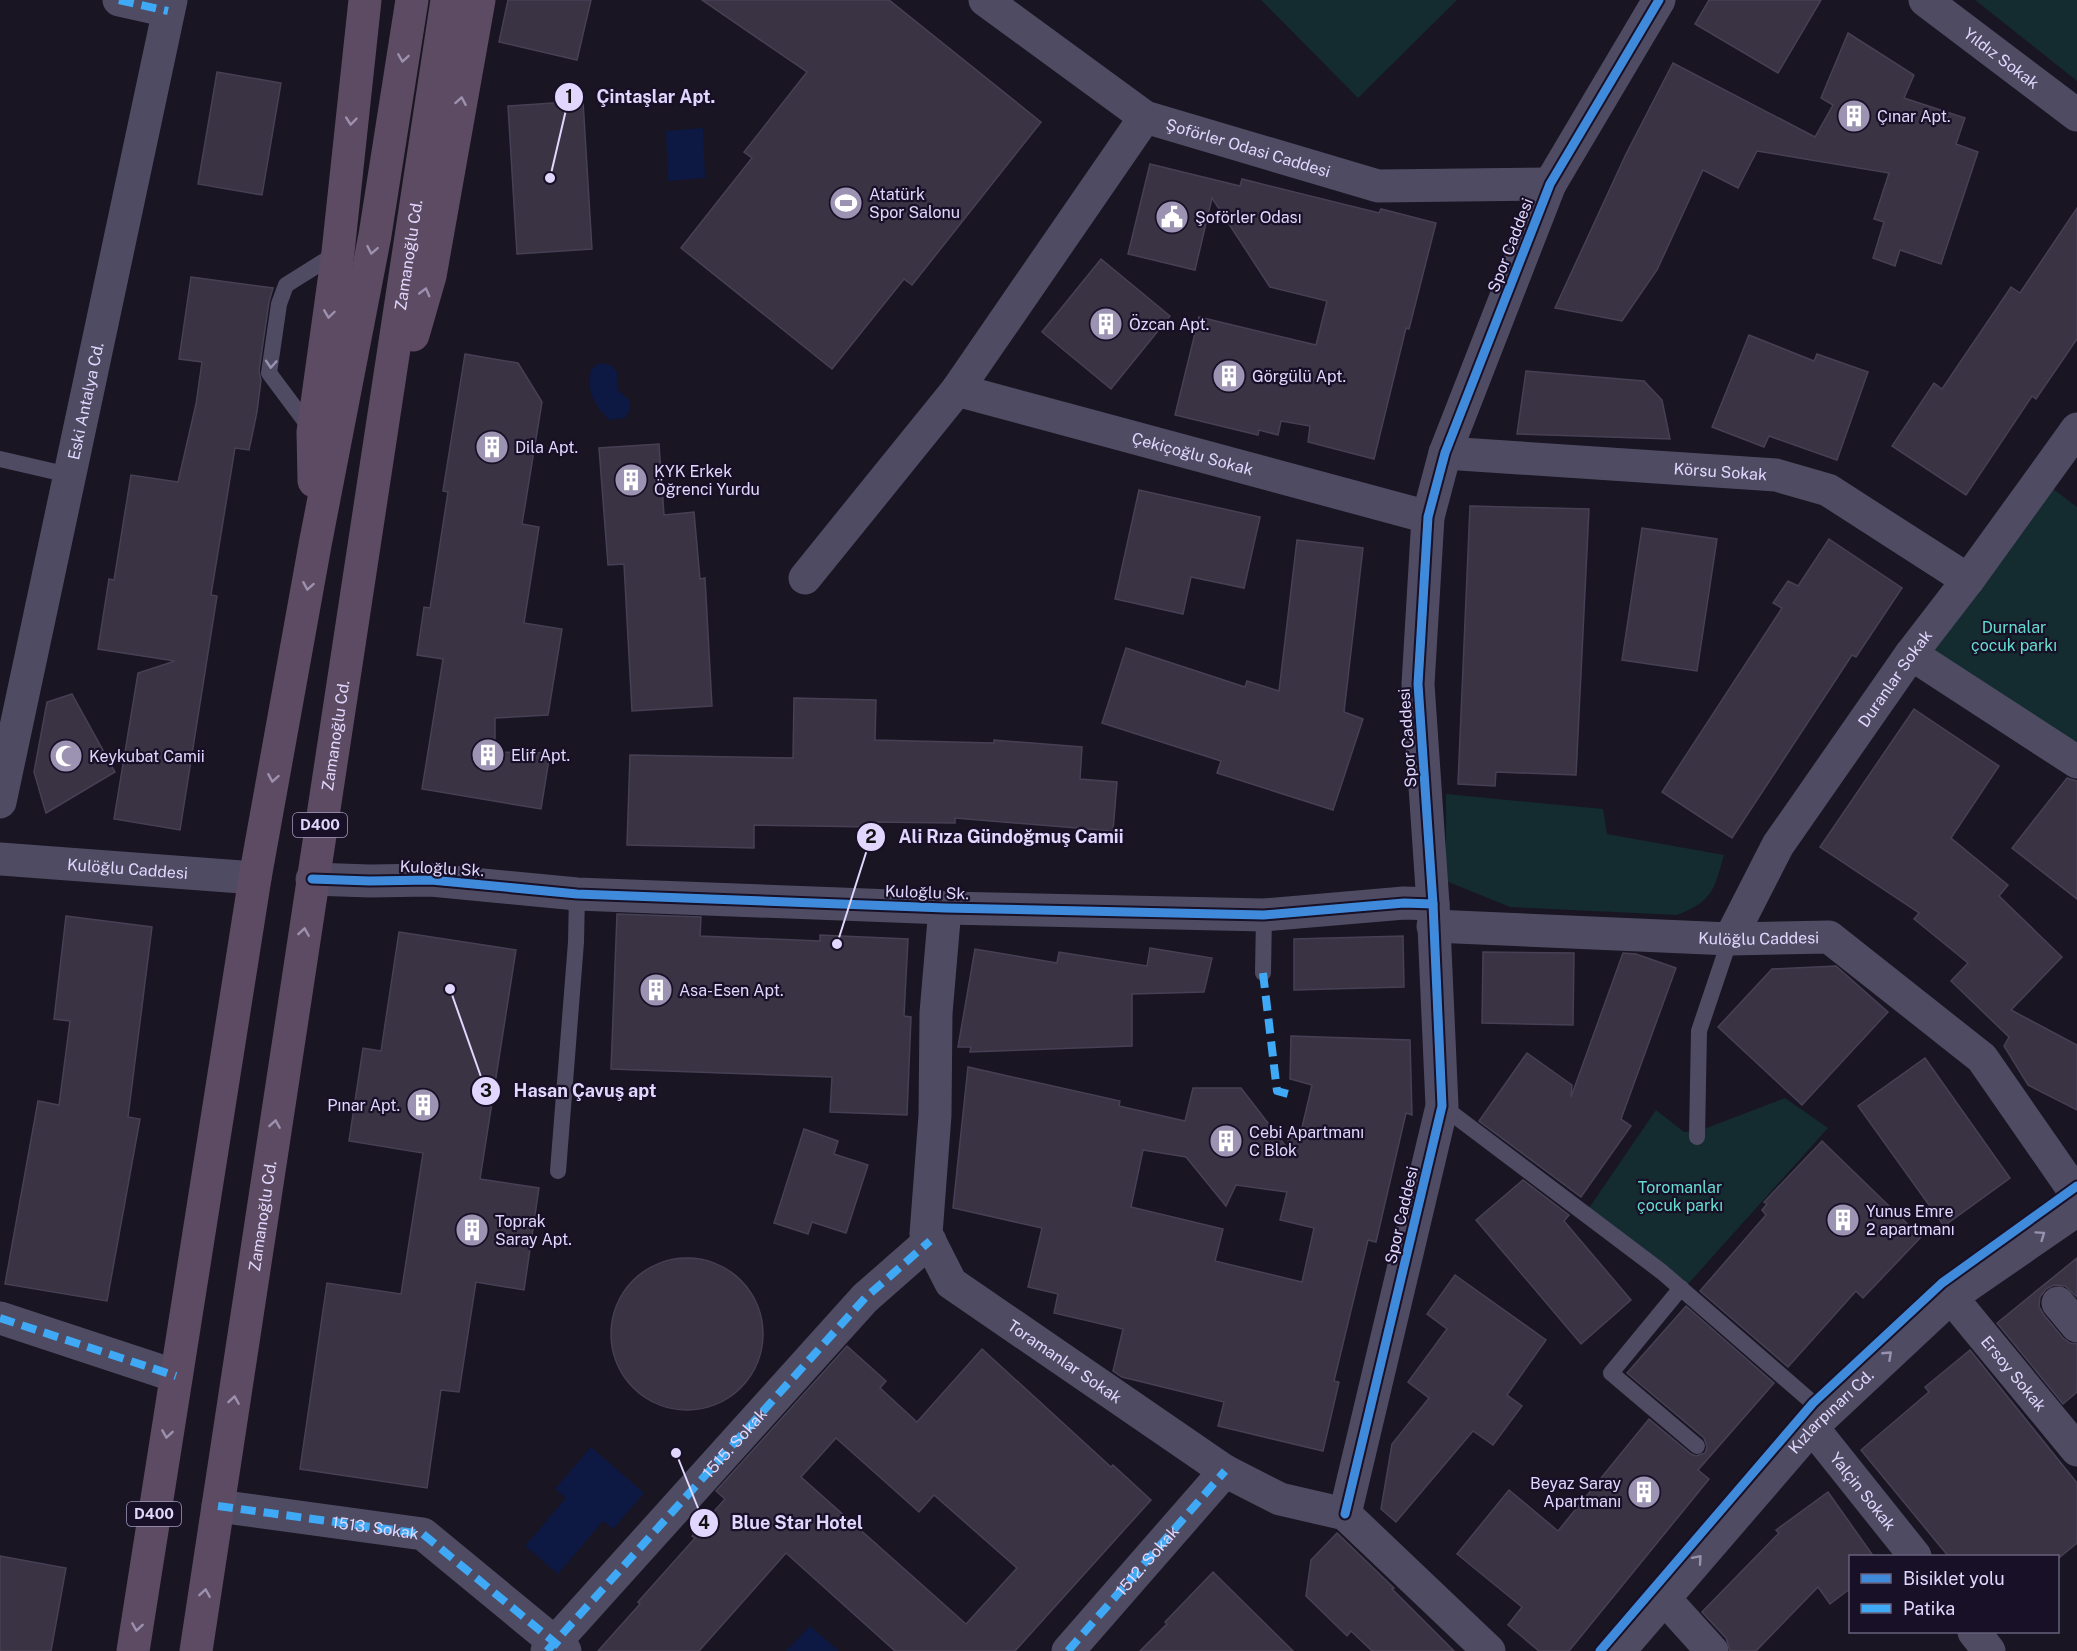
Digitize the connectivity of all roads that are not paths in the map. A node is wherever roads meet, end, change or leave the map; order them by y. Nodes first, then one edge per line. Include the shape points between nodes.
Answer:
1 (119, 0) edge
2 (365, 0) edge
3 (412, 0) edge
4 (447, 0) edge
5 (479, 0) edge
6 (985, 0) edge
7 (1659, 0) edge
8 (1925, 0) edge
9 (170, 6) edge
10 (2077, 115) edge
11 (1145, 117) junction
12 (1550, 184) junction
13 (338, 252) junction
14 (957, 390) junction
15 (2077, 429) edge
16 (313, 432) junction
17 (1445, 453) junction
18 (0, 459) edge
19 (69, 475) junction
20 (371, 490) junction
21 (1428, 517) junction
22 (315, 545) junction
23 (805, 578) dead end
24 (1968, 580) junction
25 (1911, 654) junction
26 (2077, 762) edge
27 (0, 802) edge
28 (0, 860) edge
29 (255, 878) junction
30 (312, 879) junction
31 (577, 894) junction
32 (945, 908) junction
33 (1264, 915) junction
34 (1433, 915) junction
35 (1730, 939) junction
36 (1263, 973) dead end
37 (1442, 1106) junction
38 (1697, 1137) dead end
39 (558, 1171) dead end
40 (2077, 1195) edge
41 (2077, 1210) edge
42 (930, 1241) junction
43 (1681, 1288) junction
44 (1951, 1297) junction
45 (0, 1318) edge
46 (176, 1376) junction
47 (1818, 1421) junction
48 (1697, 1446) dead end
49 (2077, 1450) edge
50 (1225, 1471) junction
51 (218, 1506) junction
52 (1345, 1514) junction
53 (1914, 1555) edge
54 (1664, 1598) junction
55 (1975, 1633) edge
56 (555, 1648) edge
57 (133, 1651) edge
58 (196, 1651) edge
59 (1068, 1651) edge
60 (1489, 1651) edge
61 (1619, 1651) edge
62 (1712, 1651) edge
63 (1989, 1651) edge

1 - 9 street
2 -> 13 highway
3 -> 22 highway, D400 via 375,235
4 - 20 highway, Zamanoğlu Cd. / D400
20 -> 5 highway via 430,276
6 - 11 street, Şoförler Odasi Caddesi
7 - 12 street, Spor Caddesi
8 - 10 street, Yıldız Sokak
9 - 19 street, Eski Antalya Cd.
11 - 12 street, Şoförler Odasi Caddesi via 1378,186
11 - 14 street
12 - 17 street, Spor Caddesi
13 -> 16 highway
13 -> 16 lane via 286,285 279,304 269,373
14 - 21 street, Çekiçoğlu Sokak
14 - 23 street
15 - 24 street, Duranlar Sokak
16 - 22 highway
17 - 21 street, Spor Caddesi
17 - 24 street, Körsu Sokak via 1776,475 1828,490
18 - 19 lane
19 - 27 street, Eski Antalya Cd.
20 - 30 highway, Zamanoğlu Cd. / D400
21 - 34 street, Spor Caddesi via 1418,684
22 -> 29 highway, D400
24 - 25 street, Duranlar Sokak
25 - 26 street
25 - 35 street, Duranlar Sokak via 1778,845
28 - 29 street, Kulöğlu Caddesi
29 - 46 highway, D400
30 - 31 street, Kuloğlu Sk. via 431,880
51 -> 30 highway, Zamanoğlu Cd. / D400
31 - 32 street, Kuloğlu Sk.
31 - 39 lane
32 - 33 street, Kuloğlu Sk.
32 - 42 street, Toramanlar Sokak via 926,1234
33 - 34 street, Kuloğlu Sk. via 1404,903
33 - 36 lane
34 - 35 street, Kulöğlu Caddesi
34 - 37 street, Spor Caddesi
35 - 38 lane via 1699,1031
35 - 40 street, Kulöğlu Caddesi via 1829,937 1982,1058
37 - 43 lane
37 - 52 street, Spor Caddesi
44 -> 41 street, Kızlarpınarı Cd.
42 - 50 street, Toramanlar Sokak via 951,1283
42 - 56 street, 1515. Sokak via 865,1298
43 - 47 lane via 1813,1403
43 - 48 lane via 1611,1373
47 -> 44 street, Kızlarpınarı Cd.
44 - 49 street, Ersoy Sokak
45 - 46 street
46 -> 57 highway, D400
47 - 53 street, Yalçin Sokak
54 -> 47 street, Kızlarpınarı Cd.
50 - 52 street, Toramanlar Sokak via 1280,1499
50 - 59 street, 1512. Sokak
51 - 56 street, 1513. Sokak via 423,1534
58 -> 51 highway, Zamanoğlu Cd. / D400
52 - 60 street
54 - 61 street, Kızlarpınarı Cd.
54 - 62 street
55 - 63 street

